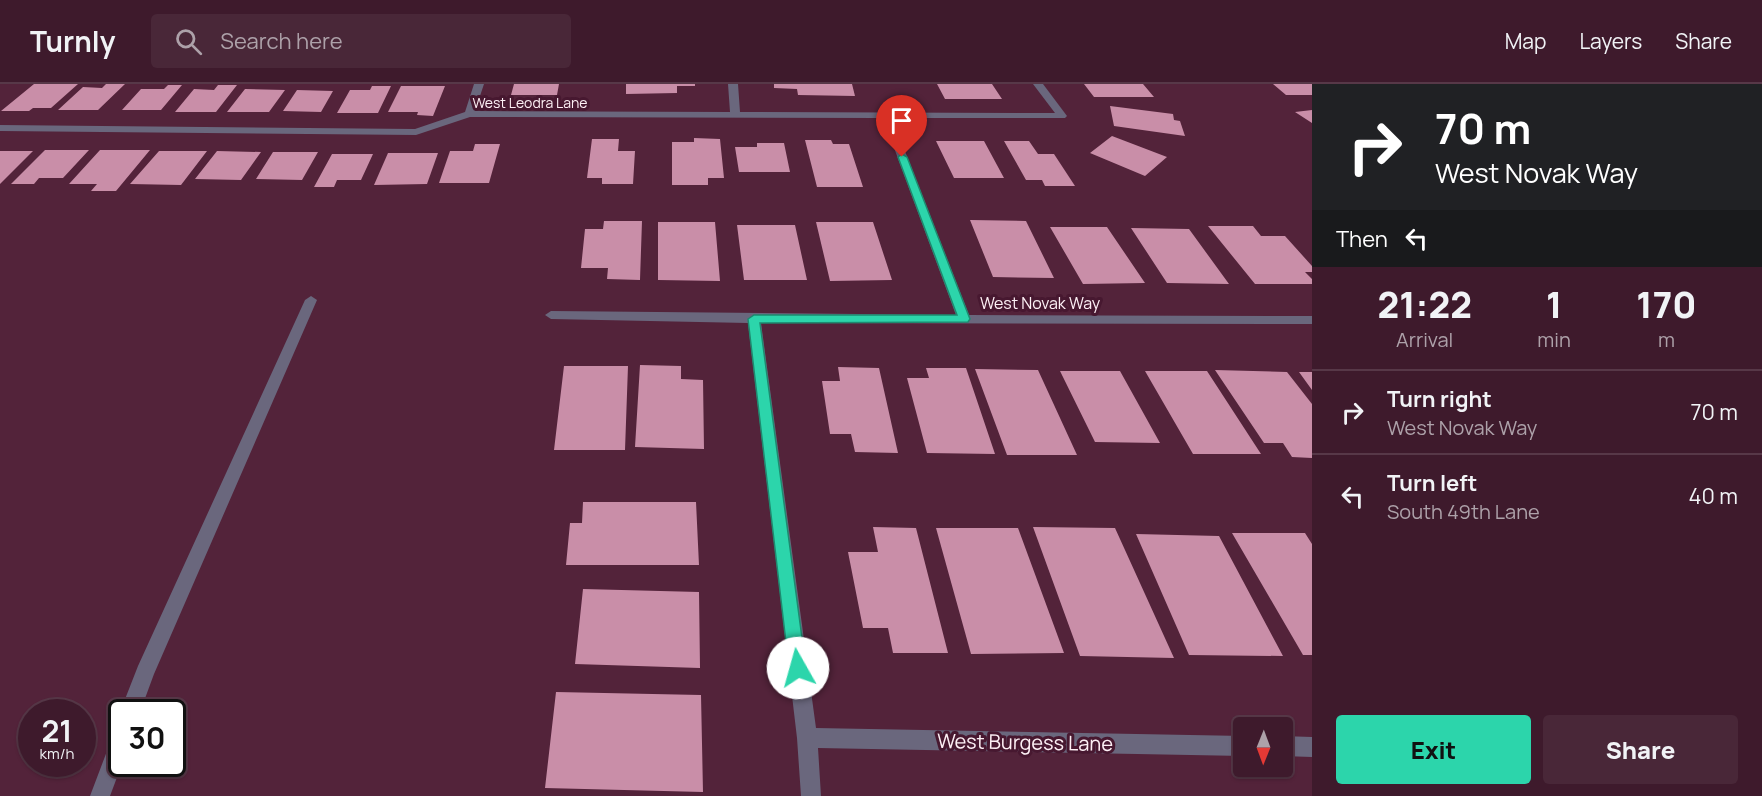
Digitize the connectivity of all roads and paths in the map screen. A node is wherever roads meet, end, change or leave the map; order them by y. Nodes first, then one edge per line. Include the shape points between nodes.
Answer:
1 (479, 84) edge
2 (732, 84) edge
3 (1038, 84) edge
4 (470, 114) junction
5 (735, 116) junction
6 (887, 117) junction
7 (0, 128) edge
8 (311, 300) dead end
9 (551, 315) dead end
10 (754, 319) junction
11 (964, 319) junction
12 (1312, 320) edge
13 (135, 699) edge
14 (807, 738) junction
15 (1233, 746) edge
16 (1293, 747) edge
17 (1312, 747) edge
18 (108, 775) edge
19 (100, 796) edge
20 (811, 796) edge

1 - 4 street
2 - 5 street
3 - 6 street, West Leodra Lane via 1062,116
4 - 5 street, West Leodra Lane
4 - 7 street, West Leodra Lane via 416,132
5 - 6 street, West Leodra Lane
6 - 11 street
8 - 13 street
9 - 10 street, West Novak Way
10 - 11 street, West Novak Way
10 - 14 street
11 - 12 street, West Novak Way
14 - 15 street, West Burgess Lane
14 - 20 street
16 - 17 street
18 - 19 street

